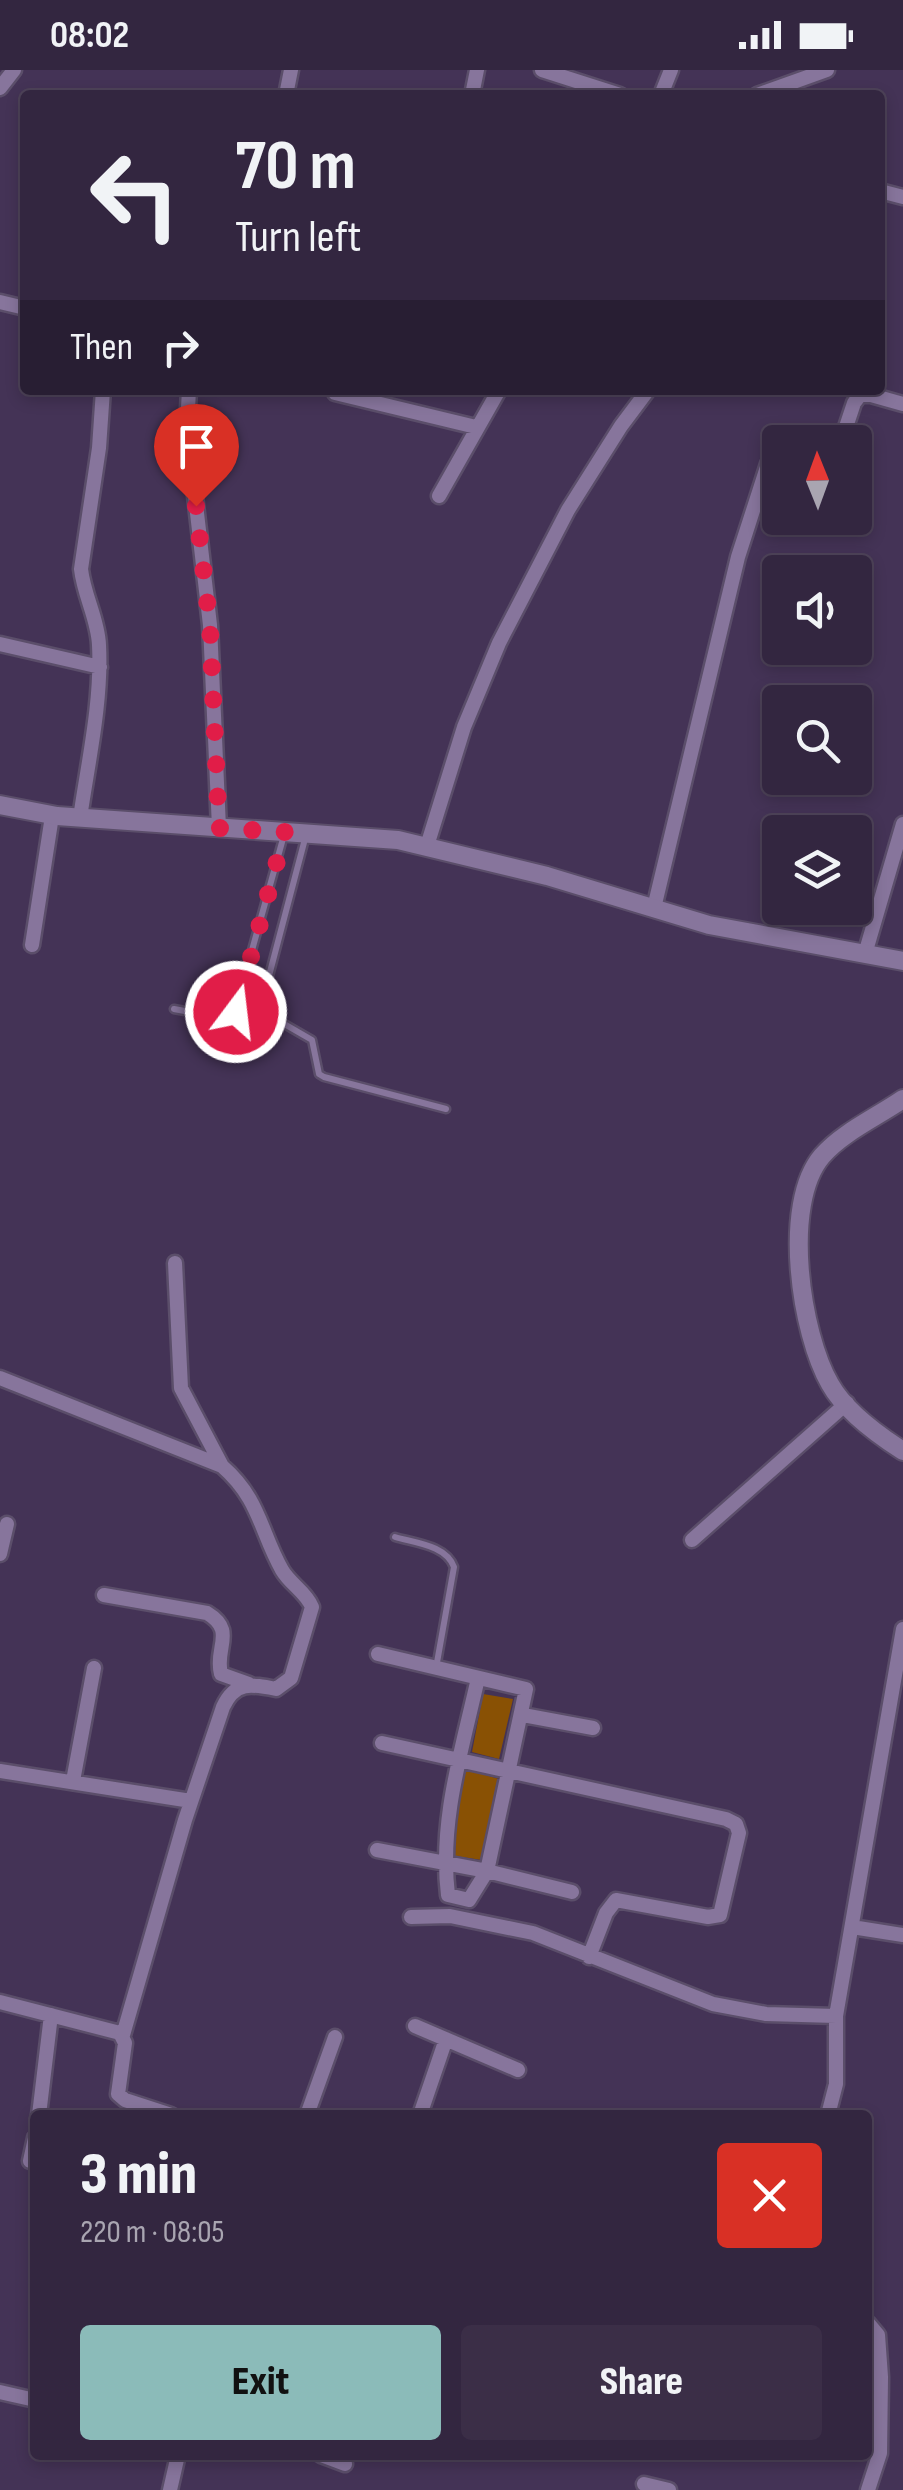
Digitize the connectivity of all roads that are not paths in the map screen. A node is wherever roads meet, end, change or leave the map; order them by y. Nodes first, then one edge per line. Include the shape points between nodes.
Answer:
1 (14, 70) edge
2 (542, 70) edge
3 (824, 71) edge
4 (572, 79) junction
5 (0, 88) edge
6 (582, 90) edge
7 (605, 90) edge
8 (771, 90) edge
9 (103, 395) edge
10 (189, 395) edge
11 (347, 395) edge
12 (496, 395) edge
13 (644, 395) edge
14 (903, 404) edge
15 (847, 425) edge
16 (476, 427) junction
17 (762, 483) edge
18 (439, 496) dead end
19 (0, 644) edge
20 (100, 668) junction
21 (0, 805) edge
22 (52, 816) junction
23 (80, 818) junction
24 (903, 824) edge
25 (219, 828) junction
26 (285, 832) junction
27 (306, 834) junction
28 (426, 846) junction
29 (654, 908) junction
30 (32, 945) dead end
31 (865, 954) junction
32 (903, 961) edge
33 (174, 1008) dead end
34 (903, 1099) edge
35 (446, 1108) dead end
36 (175, 1262) dead end
37 (0, 1378) edge
38 (847, 1404) junction
39 (903, 1451) edge
40 (222, 1466) junction
41 (7, 1524) dead end
42 (395, 1537) dead end
43 (692, 1540) dead end
44 (0, 1554) edge
45 (104, 1595) dead end
46 (903, 1628) edge
47 (378, 1654) dead end
48 (94, 1668) dead end
49 (436, 1668) junction
50 (478, 1678) junction
51 (249, 1684) junction
52 (523, 1714) junction
53 (593, 1728) dead end
54 (382, 1743) dead end
55 (460, 1760) junction
56 (508, 1769) junction
57 (0, 1771) edge
58 (74, 1781) junction
59 (191, 1801) junction
60 (376, 1850) dead end
61 (444, 1863) junction
62 (486, 1871) junction
63 (572, 1892) dead end
64 (456, 1897) junction
65 (450, 1916) junction
66 (410, 1917) dead end
67 (852, 1926) junction
68 (903, 1934) edge
69 (589, 1956) junction
70 (0, 2002) edge
71 (52, 2015) junction
72 (836, 2016) junction
73 (415, 2026) dead end
74 (123, 2035) junction
75 (335, 2036) dead end
76 (446, 2039) junction
77 (518, 2070) dead end
78 (40, 2110) edge
79 (156, 2110) edge
80 (309, 2110) edge
81 (422, 2110) edge
82 (829, 2110) edge
83 (872, 2327) edge
84 (0, 2392) edge
85 (30, 2399) edge
86 (177, 2460) edge
87 (334, 2460) edge
88 (345, 2464) dead end
89 (644, 2484) dead end
90 (170, 2490) edge
91 (670, 2490) edge
92 (868, 2490) edge

1 - 5 street
2 - 4 street
3 - 8 street
4 - 6 street
4 - 7 street
9 - 20 street via 82,569
10 - 25 street via 210,626
11 - 16 street
12 - 16 street
13 - 28 street via 568,510 499,643
14 - 15 street via 860,395
16 - 18 street
17 - 29 street
19 - 20 street
20 - 23 street
21 - 22 street
22 - 23 street
22 - 30 street
23 - 25 street
24 - 31 street
25 - 26 street
26 - 27 street
26 - 33 lane via 234,1015
27 - 28 street
27 - 35 lane via 260,1010 312,1040 324,1078
28 - 29 street
29 - 31 street
31 - 32 street
34 - 38 street via 822,1157 805,1192 801,1280 810,1340 831,1387
36 - 40 street via 181,1388
37 - 40 street
38 - 39 street
38 - 43 street
40 - 51 street via 258,1510 288,1581 312,1607 291,1678 276,1689
41 - 44 street
42 - 49 lane via 452,1559
45 - 51 street via 220,1620 221,1674
46 - 67 street
47 - 49 street
48 - 58 street
49 - 50 street
50 - 52 street via 526,1689
50 - 55 street
51 - 59 street via 228,1697
52 - 53 street
52 - 56 street
54 - 55 street
55 - 56 street
55 - 61 street
56 - 62 street
56 - 69 street via 726,1819 738,1828 720,1914 708,1918 616,1900
57 - 58 street
58 - 59 street
59 - 74 street
60 - 61 street
61 - 62 street
61 - 64 street via 448,1895
62 - 63 street
62 - 64 street via 469,1900
64 - 65 street
65 - 66 street
65 - 69 street via 533,1933
67 - 68 street
67 - 72 street
69 - 72 street via 712,2004
70 - 71 street
71 - 74 street
71 - 78 street
72 - 82 street
73 - 76 street
74 - 79 street via 118,2094
75 - 80 street
76 - 77 street
76 - 81 street
83 - 92 street via 880,2344 880,2453
84 - 85 street
86 - 90 street
87 - 88 street
89 - 91 street

